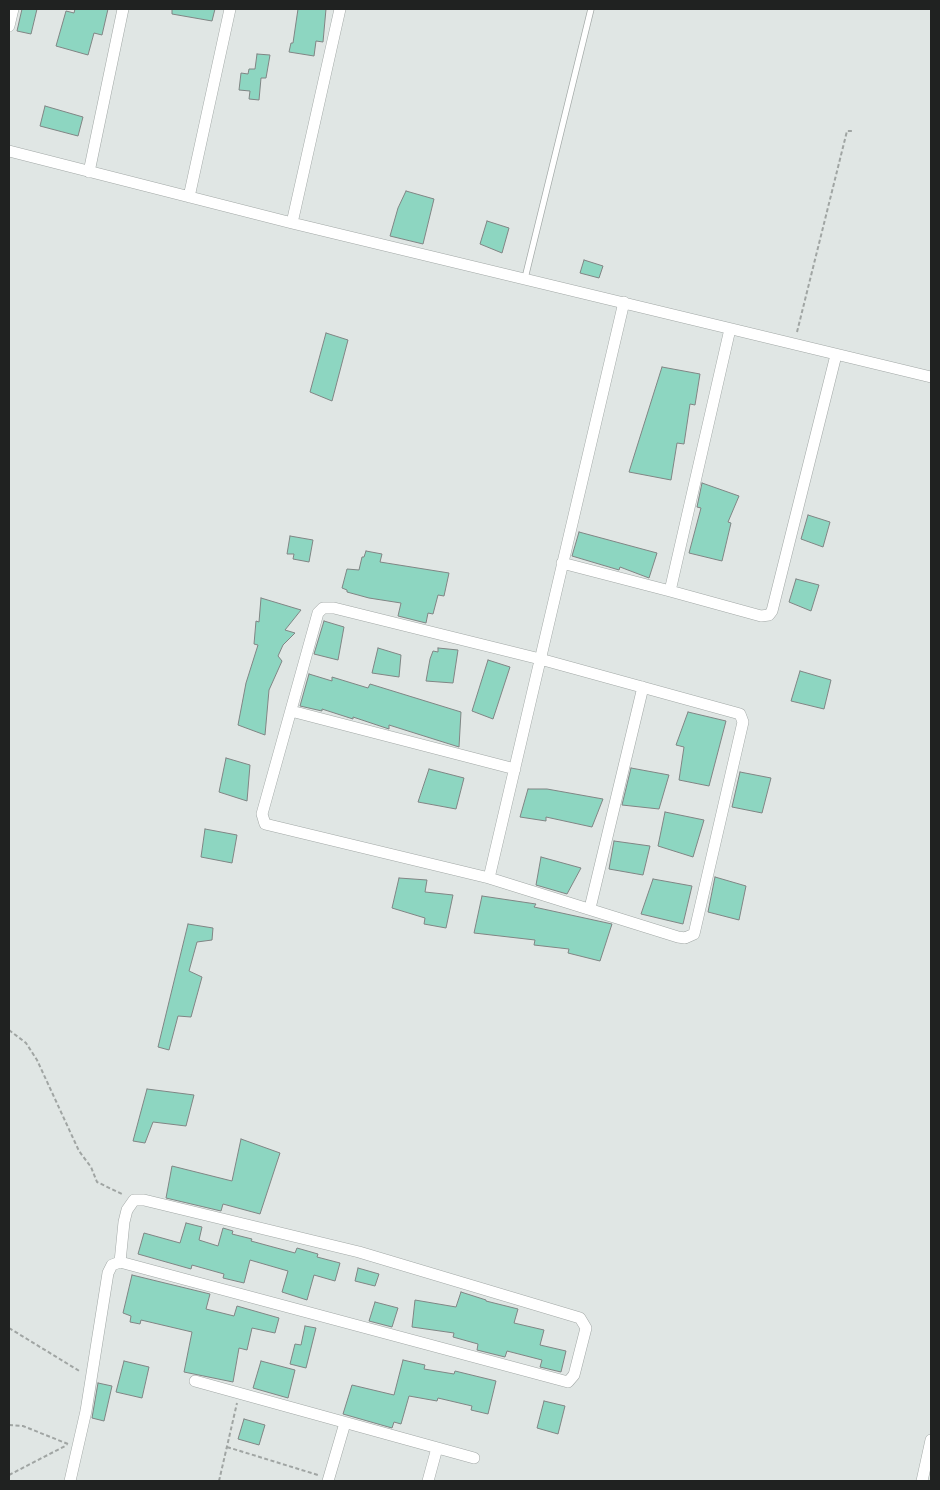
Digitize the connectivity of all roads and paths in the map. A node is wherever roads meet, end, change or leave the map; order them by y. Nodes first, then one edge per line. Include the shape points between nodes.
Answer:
1 (13, 9) edge
2 (123, 9) edge
3 (230, 9) edge
4 (340, 9) edge
5 (591, 9) edge
6 (9, 26) edge
7 (854, 131) dead end
8 (9, 151) edge
9 (88, 172) junction
10 (188, 197) junction
11 (292, 222) junction
12 (525, 278) junction
13 (624, 302) junction
14 (730, 329) junction
15 (794, 345) junction
16 (836, 354) junction
17 (931, 376) edge
18 (562, 563) junction
19 (670, 591) junction
20 (540, 659) junction
21 (643, 687) junction
22 (291, 711) junction
23 (515, 769) junction
24 (490, 878) junction
25 (590, 908) junction
26 (9, 1030) edge
27 (134, 1200) junction
28 (120, 1262) junction
29 (9, 1328) edge
30 (91, 1379) junction
31 (195, 1382) dead end
32 (240, 1394) junction
33 (345, 1423) junction
34 (9, 1425) edge
35 (931, 1440) edge
36 (73, 1446) junction
37 (227, 1447) junction
38 (437, 1448) junction
39 (474, 1458) dead end
40 (9, 1475) edge
41 (328, 1480) edge
42 (70, 1481) edge
43 (219, 1481) edge
44 (428, 1481) edge
45 (922, 1481) edge

1 - 6 street
2 - 9 street
3 - 10 street
4 - 11 street
5 - 12 lane
7 - 15 path via 847,131
8 - 9 street
9 - 10 street
10 - 11 street
11 - 12 street
12 - 13 street
13 - 14 street
13 - 18 street
14 - 15 street
14 - 19 street
15 - 16 street
16 - 17 street
16 - 19 street via 772,611 761,616
18 - 19 street
18 - 20 street
20 - 21 street
20 - 22 street via 334,608 323,608 318,613
20 - 23 street
21 - 25 street
21 - 25 street via 735,712 742,717 696,926 694,934 686,938
22 - 23 street
22 - 24 street via 262,814 265,824
23 - 24 street
24 - 25 street
26 - 27 path via 26,1043 37,1060 97,1182
27 - 28 street via 124,1222
27 - 28 street via 359,1252 580,1318 586,1328 574,1375 568,1382
28 - 30 street via 112,1265 108,1273
29 - 30 path
30 - 36 street
31 - 32 street
32 - 33 street
32 - 37 path
33 - 38 street
33 - 41 street
34 - 36 path via 23,1426
35 - 45 street
36 - 40 path
36 - 42 street
37 - 41 path
37 - 43 path
38 - 39 street
38 - 44 street

